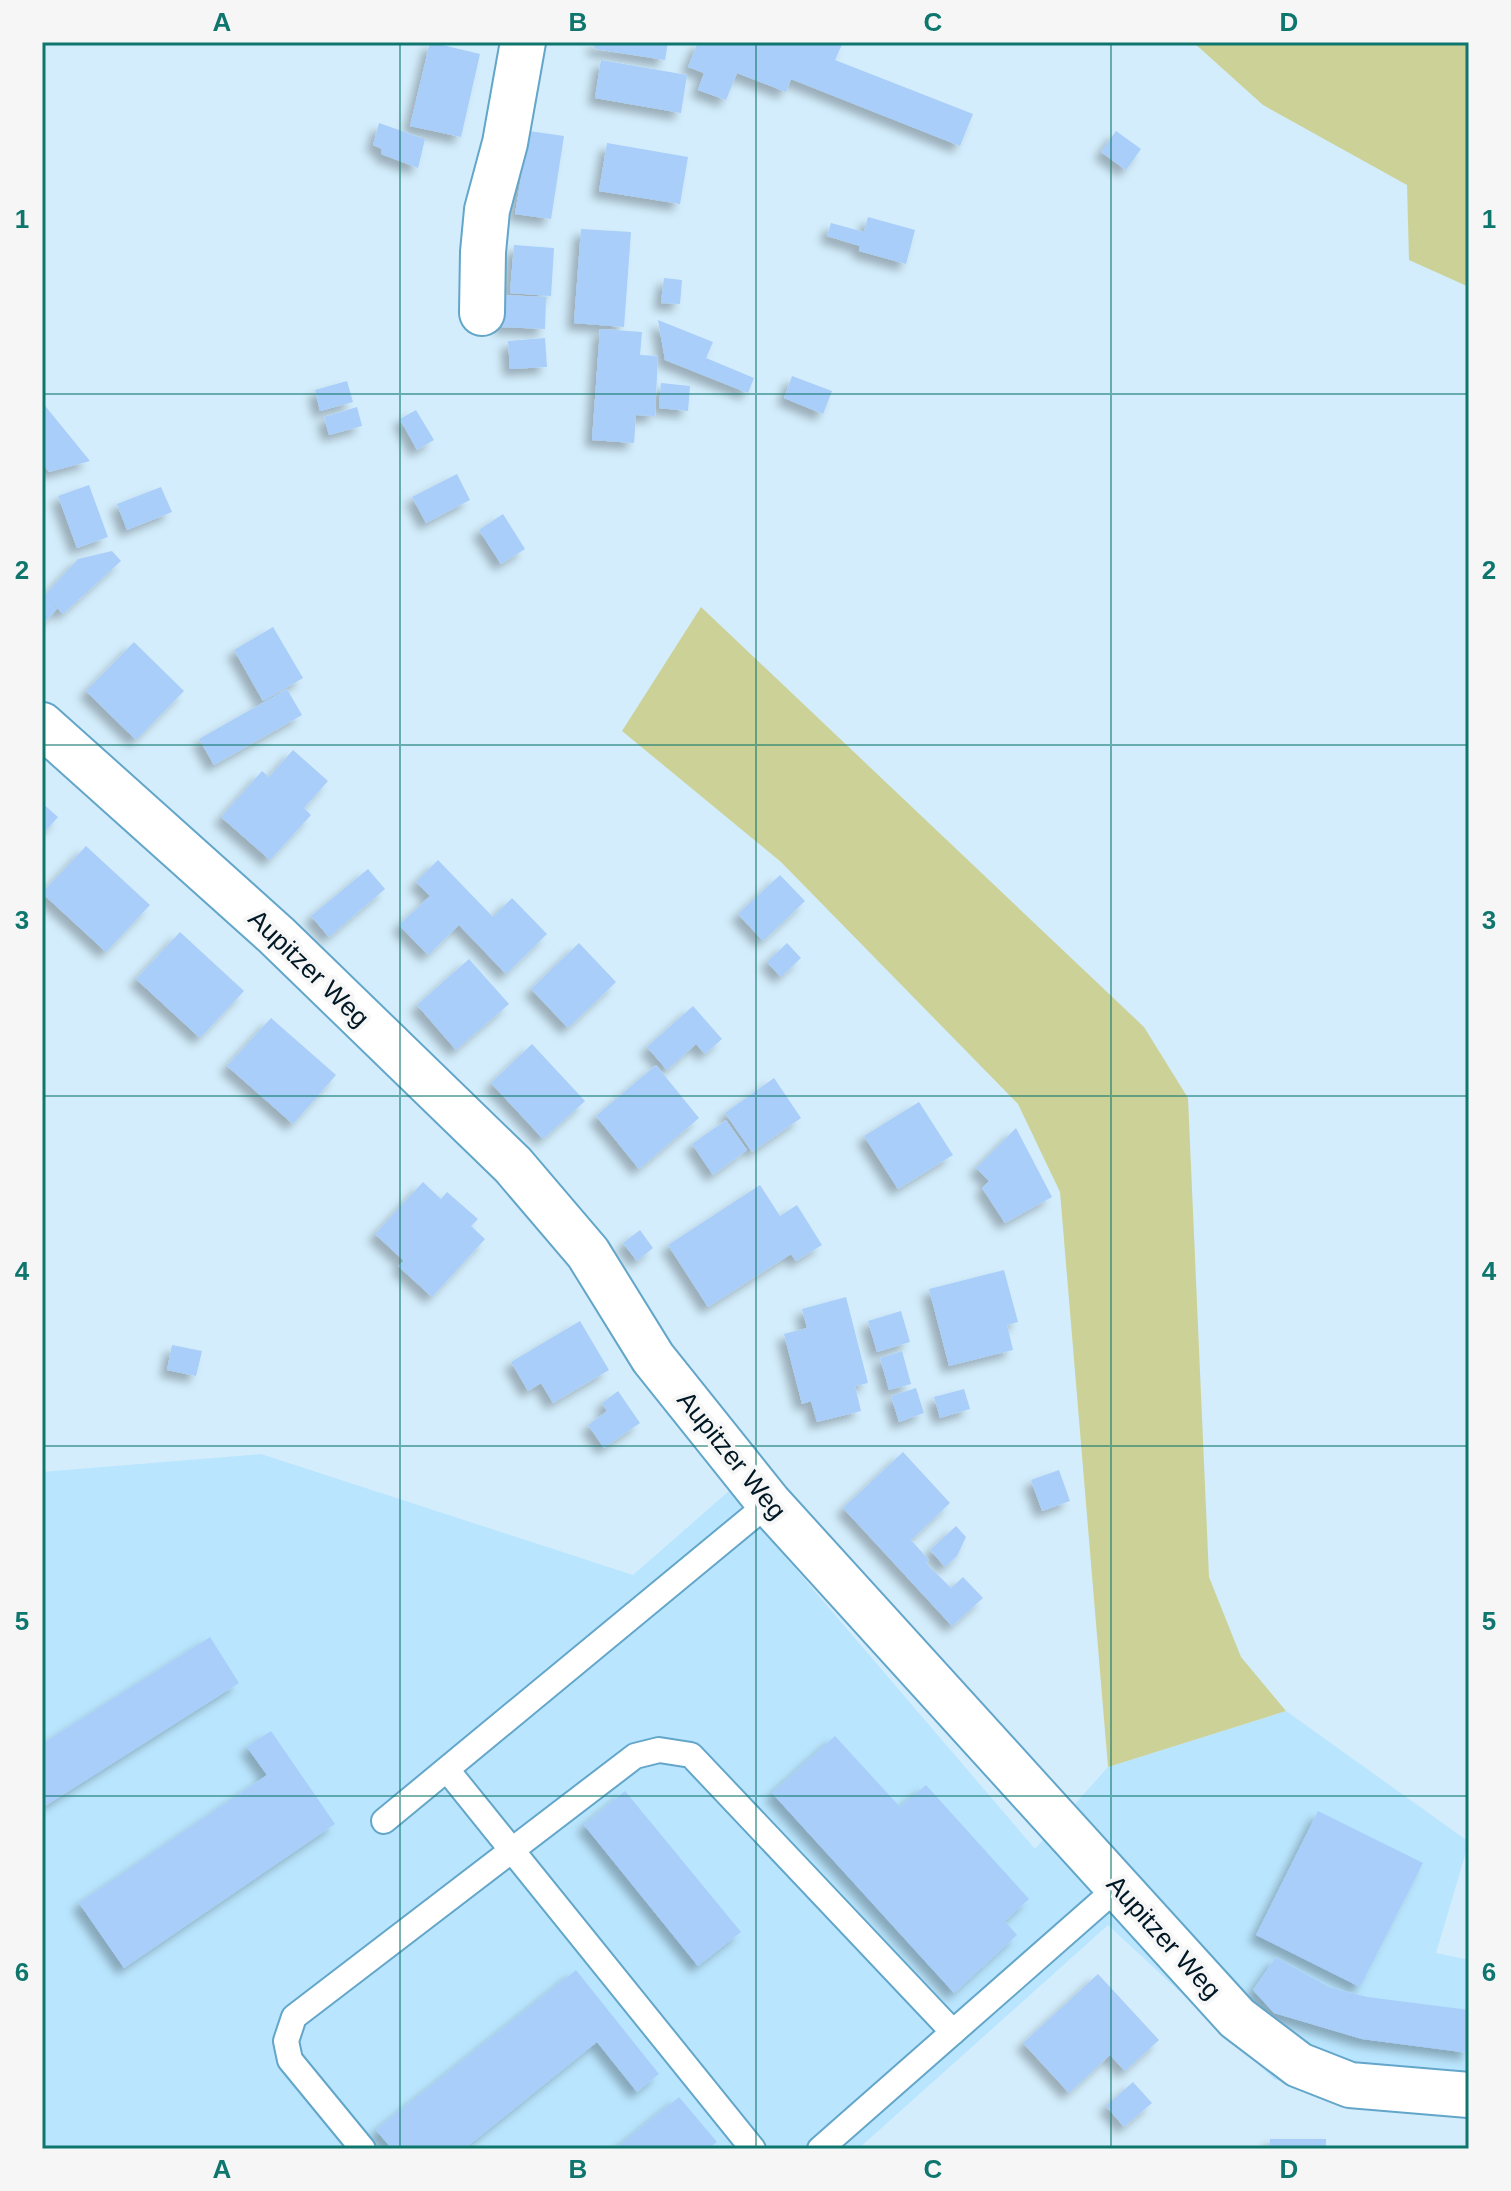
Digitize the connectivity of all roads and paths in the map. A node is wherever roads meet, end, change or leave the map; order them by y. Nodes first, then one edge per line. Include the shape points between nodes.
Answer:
1 (523, 42) edge
2 (482, 313) dead end
3 (42, 725) edge
4 (769, 1503) junction
5 (448, 1771) junction
6 (384, 1821) dead end
7 (512, 1850) junction
8 (1118, 1887) junction
9 (953, 2032) junction
10 (1469, 2095) edge
11 (363, 2149) edge
12 (753, 2149) edge
13 (820, 2149) edge

1 - 2 street via 487,210
3 - 4 street, Aupitzer Weg via 276,935 513,1165 588,1253 653,1358
4 - 5 lane
4 - 8 street, Aupitzer Weg
5 - 6 lane
5 - 7 lane
7 - 9 lane via 635,1756 659,1750 691,1755
7 - 11 lane via 294,2017 286,2041 290,2060
7 - 12 lane
8 - 9 lane
8 - 10 street, Aupitzer Weg via 1237,2018 1299,2065 1350,2085
9 - 13 lane

